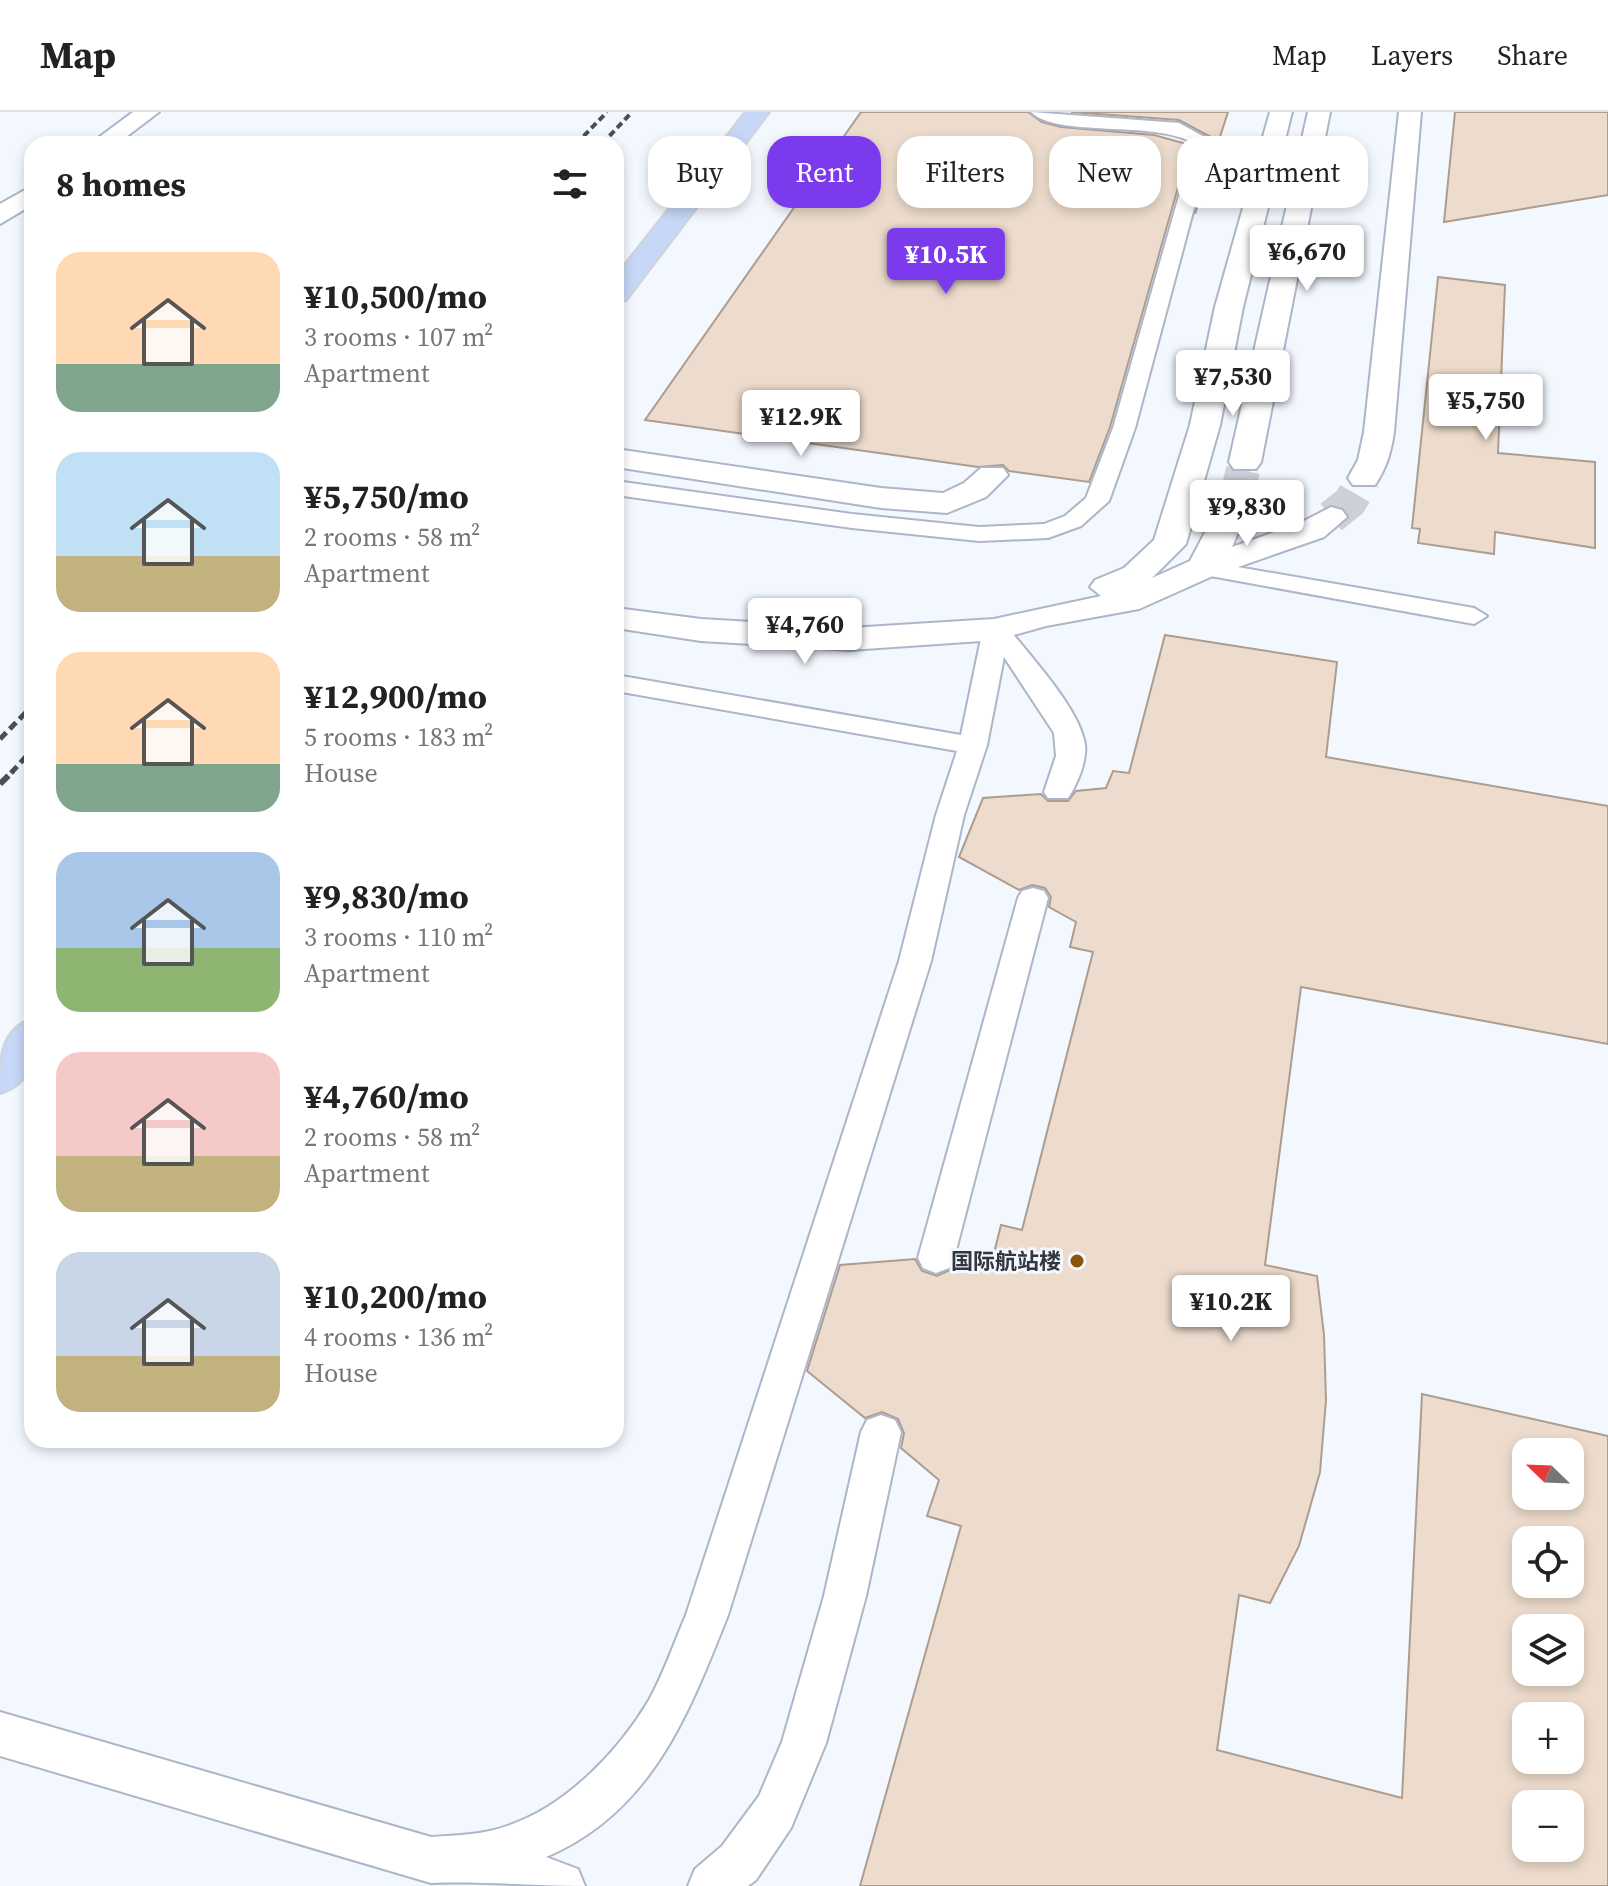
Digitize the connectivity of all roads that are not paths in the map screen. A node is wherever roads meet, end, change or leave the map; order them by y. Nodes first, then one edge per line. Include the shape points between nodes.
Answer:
1 (148, 112) edge
2 (758, 112) edge
3 (1039, 112) edge
4 (1281, 112) edge
5 (1319, 112) edge
6 (1410, 112) edge
7 (114, 136) edge
8 (24, 199) edge
9 (0, 216) edge
10 (624, 284) edge
11 (624, 459) edge
12 (1245, 462) tunnel mouth
13 (1369, 469) tunnel mouth
14 (992, 475) dead end
15 (624, 489) edge
16 (1235, 503) tunnel mouth
17 (1331, 517) tunnel mouth
18 (1203, 568) junction
19 (1043, 616) junction
20 (1474, 616) dead end
21 (624, 619) edge
22 (996, 629) junction
23 (624, 684) edge
24 (973, 745) junction
25 (1058, 792) dead end
26 (1033, 898) dead end
27 (24, 1045) edge
28 (0, 1076) edge
29 (936, 1258) dead end
30 (881, 1432) dead end
31 (0, 1734) edge
32 (481, 1857) junction
33 (561, 1886) edge
34 (712, 1886) edge

1 - 7 street
2 - 10 main road
3 - 15 lane via 1179,128 1203,141 1124,428 1097,501 1073,521 1048,531 979,534
4 - 19 street via 1229,307 1205,425 1169,544 1136,575
5 - 12 street
6 - 13 street
8 - 9 street
11 - 14 street via 947,503
16 - 18 street
17 - 18 street via 1312,530
18 - 19 street via 1127,602
18 - 20 lane
19 - 22 street
21 - 22 street via 701,630 850,639
22 - 24 lane
22 - 25 lane via 1048,695 1068,731 1070,756
23 - 24 lane
24 - 32 lane via 950,815 915,961 736,1526 707,1615 664,1716 614,1781 572,1816
26 - 29 lane
27 - 28 main road
30 - 34 lane via 845,1596 804,1743 775,1812 739,1863
31 - 32 lane via 394,1851 431,1860
32 - 33 lane

